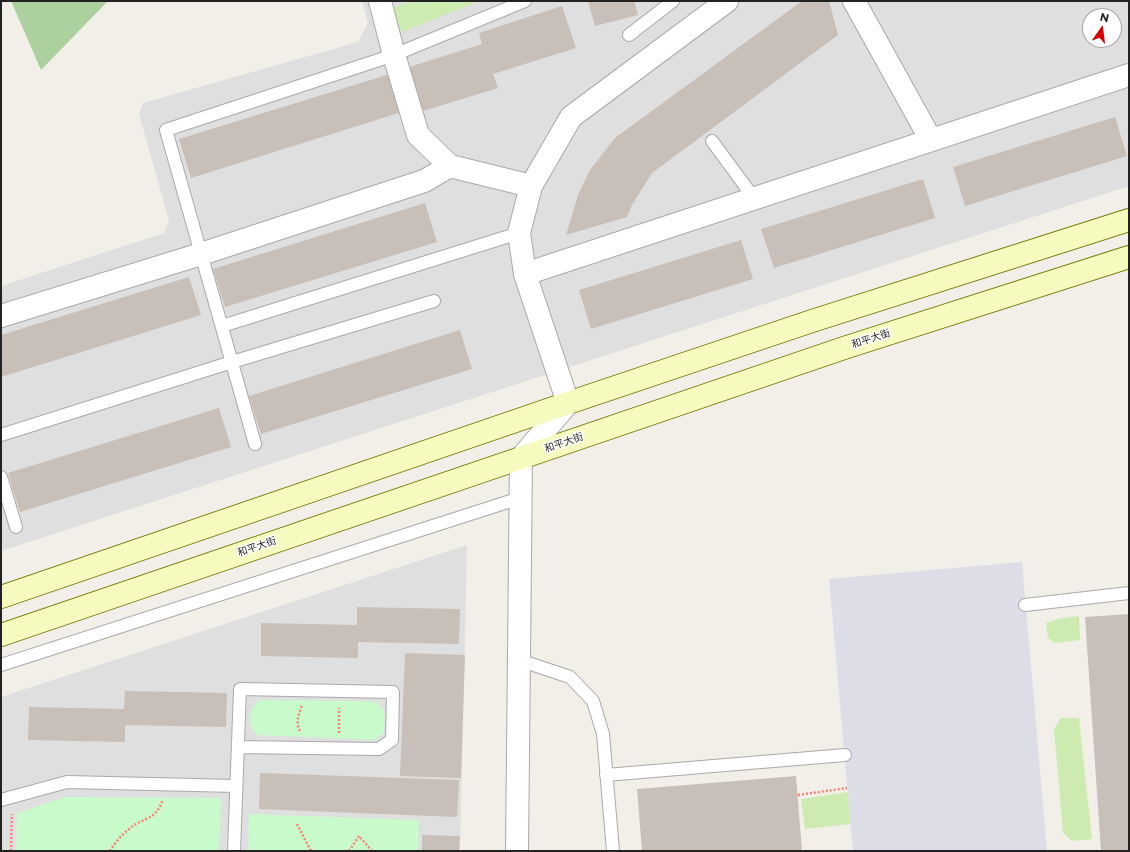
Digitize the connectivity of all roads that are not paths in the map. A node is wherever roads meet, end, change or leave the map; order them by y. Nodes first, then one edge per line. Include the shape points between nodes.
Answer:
1 (380, 1) edge
2 (525, 1) edge
3 (673, 1) edge
4 (727, 1) edge
5 (854, 1) edge
6 (629, 35) dead end
7 (394, 55) junction
8 (1129, 75) edge
9 (931, 140) junction
10 (712, 141) dead end
11 (450, 166) junction
12 (531, 186) junction
13 (754, 198) junction
14 (1129, 220) edge
15 (519, 233) junction
16 (200, 254) junction
17 (1129, 257) edge
18 (525, 274) junction
19 (434, 301) dead end
20 (1, 316) edge
21 (222, 326) junction
22 (232, 362) junction
23 (568, 403) junction
24 (1, 435) edge
25 (255, 444) dead end
26 (521, 458) junction
27 (1, 477) edge
28 (520, 498) junction
29 (16, 527) dead end
30 (1129, 593) edge
31 (1, 597) edge
32 (1025, 604) dead end
33 (1, 635) edge
34 (519, 660) junction
35 (1, 665) edge
36 (238, 747) junction
37 (845, 755) dead end
38 (606, 775) junction
39 (236, 786) junction
40 (7, 798) edge
41 (234, 851) edge
42 (517, 851) edge
43 (613, 851) edge

1 - 7 street
2 - 7 lane
3 - 6 lane
4 - 12 street via 571,118
5 - 9 street
7 - 11 street via 418,135
7 - 16 lane via 166,130
8 - 9 street
9 - 13 street
10 - 13 lane
11 - 12 street
11 - 16 street via 424,181
12 - 15 street
13 - 18 street
14 - 23 main road via 812,321
15 - 18 street
15 - 21 lane
16 - 20 street
16 - 21 lane
17 - 26 main road, 和平大街 via 846,347
18 - 23 street
19 - 22 lane
21 - 22 lane
22 - 24 lane
22 - 25 lane
23 - 26 street
23 - 31 main road
26 - 28 street
26 - 33 main road, 和平大街
27 - 29 lane
28 - 34 street
28 - 35 lane
30 - 32 lane
34 - 38 lane via 570,677 593,702 603,734
34 - 42 street
36 - 36 lane via 379,749 392,740 393,692 240,689
36 - 39 lane
37 - 38 lane
38 - 43 lane
39 - 40 lane via 67,782
39 - 41 lane

